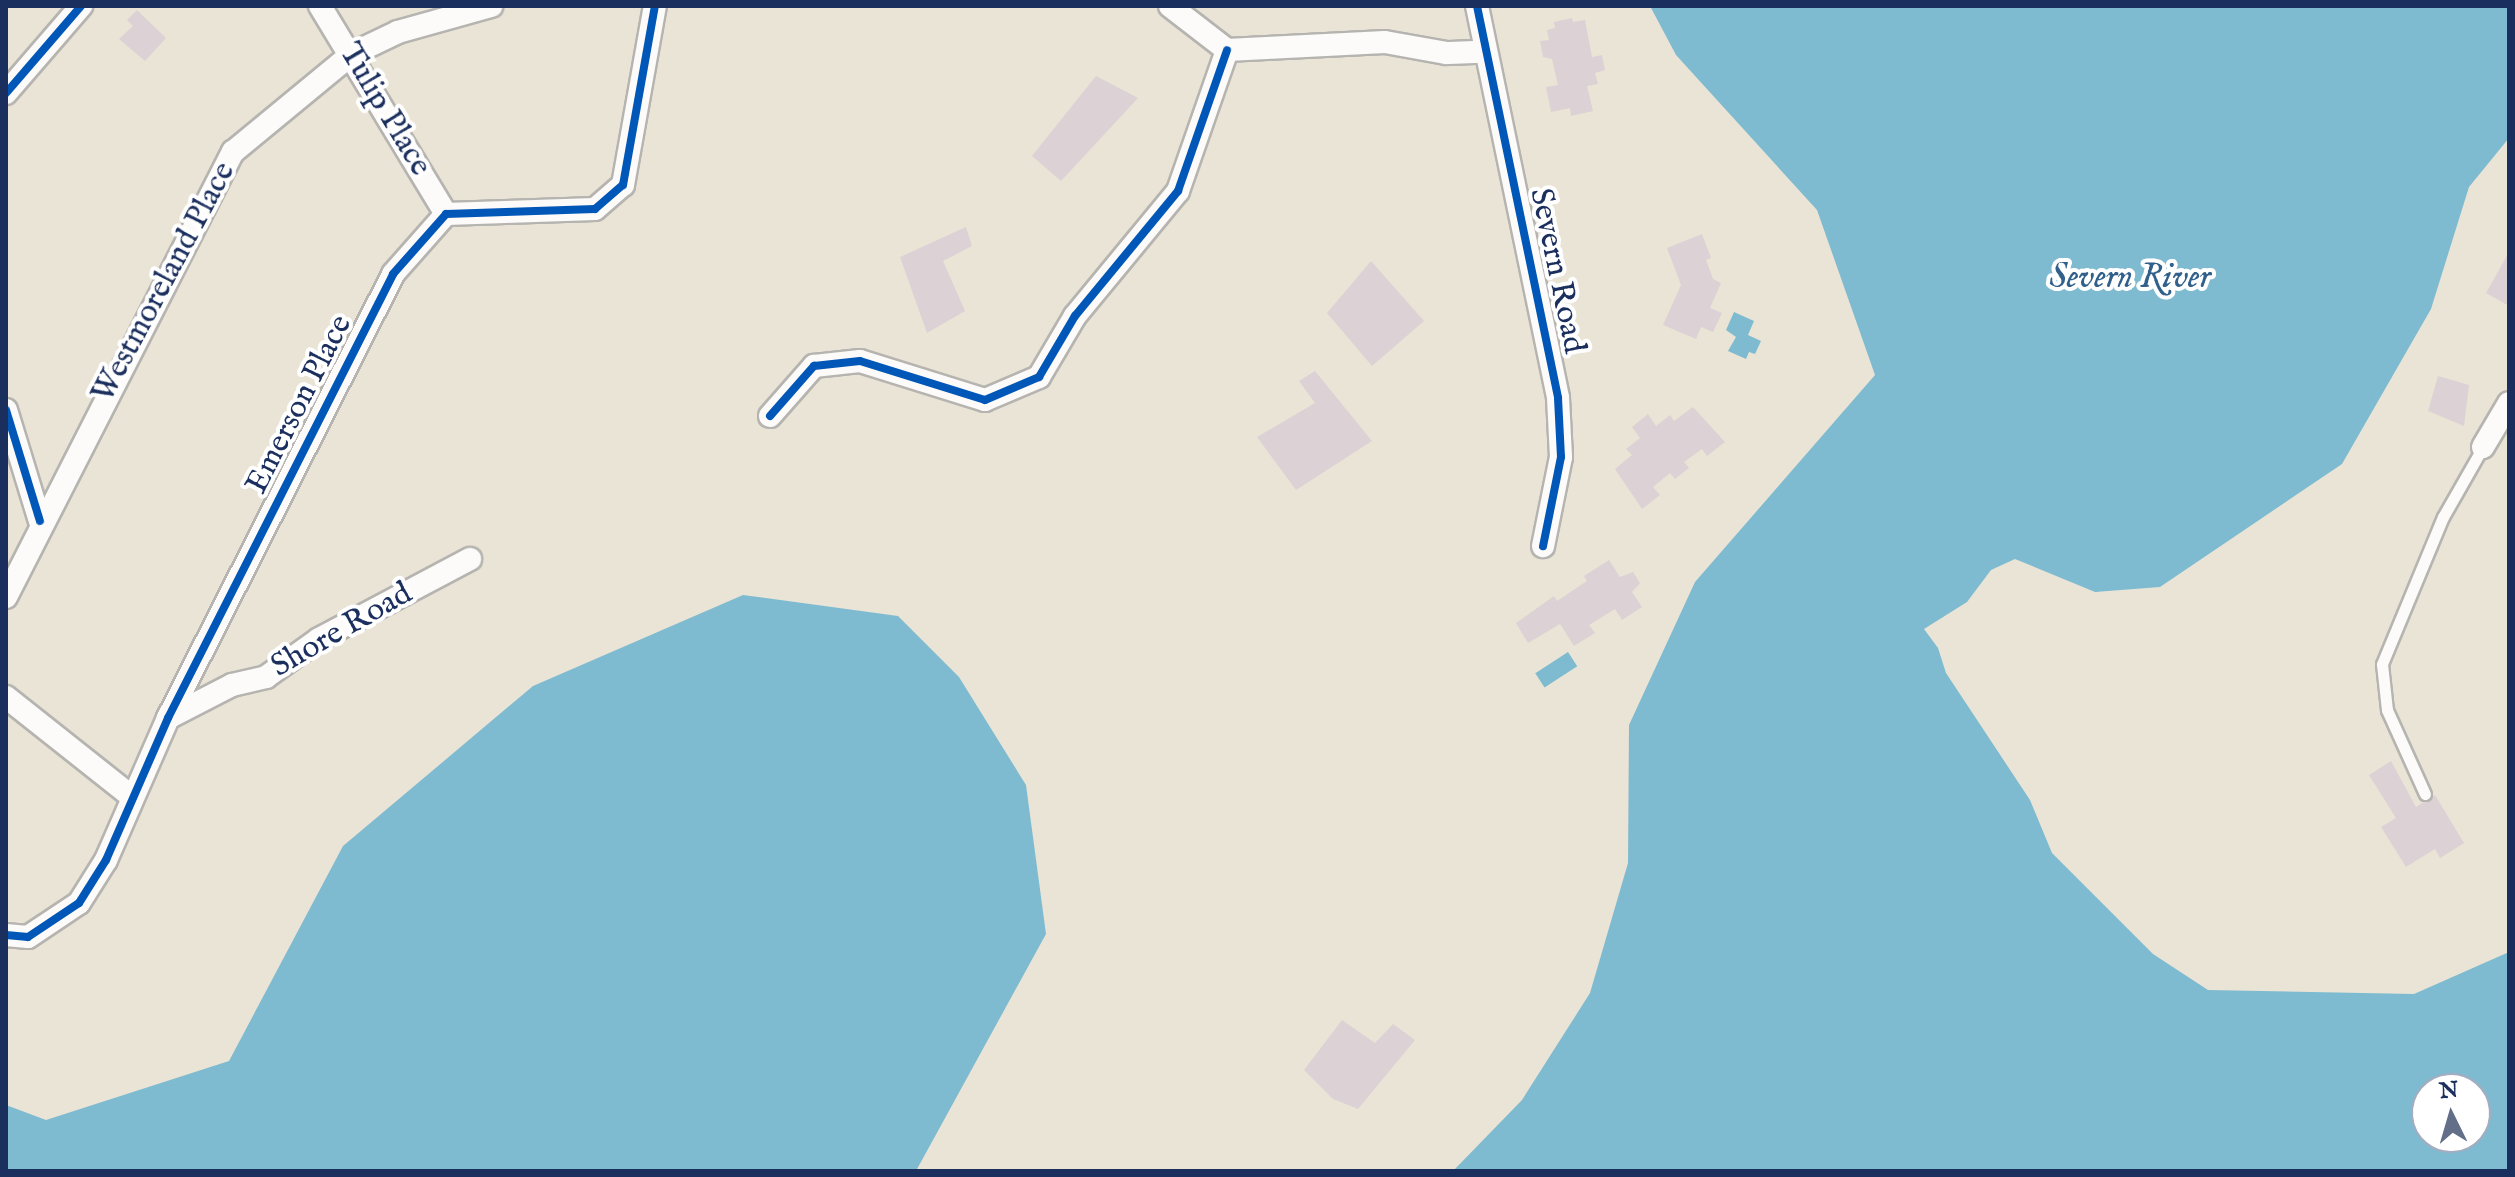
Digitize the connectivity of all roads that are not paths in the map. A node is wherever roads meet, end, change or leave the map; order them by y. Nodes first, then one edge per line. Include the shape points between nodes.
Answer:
1 (81, 6) edge
2 (320, 6) edge
3 (491, 6) edge
4 (655, 6) edge
5 (1170, 6) edge
6 (1477, 6) edge
7 (1227, 50) junction
8 (1483, 52) junction
9 (352, 54) junction
10 (6, 93) edge
11 (446, 214) junction
12 (2509, 403) edge
13 (6, 410) edge
14 (770, 416) dead end
15 (2483, 447) joint
16 (40, 521) junction
17 (1543, 546) dead end
18 (470, 559) dead end
19 (6, 597) edge
20 (6, 697) edge
21 (168, 718) junction
22 (2425, 794) dead end
23 (132, 797) junction
24 (17, 936) edge

1 - 10 street
2 - 9 street, Tulip Place
3 - 9 street, Westmoreland Place via 398,32
4 - 11 street via 623,185 595,209
5 - 7 street
6 - 8 street, Severn Road
7 - 8 street via 1385,42 1447,53
7 - 14 street via 1178,191 1075,316 1039,377 985,400 860,361 814,366
8 - 17 street, Severn Road via 1558,398 1561,457
9 - 11 street, Tulip Place
9 - 16 street, Westmoreland Place via 233,152
11 - 21 street, Emerson Place via 393,274
12 - 15 street
13 - 16 street
15 - 22 lane via 2443,517 2382,664 2387,710
16 - 19 street, Westmoreland Place
18 - 21 street, Shore Road via 319,639 266,677 232,685
20 - 23 street
21 - 23 street, Emerson Place
23 - 24 street, Emerson Place via 106,860 79,903

